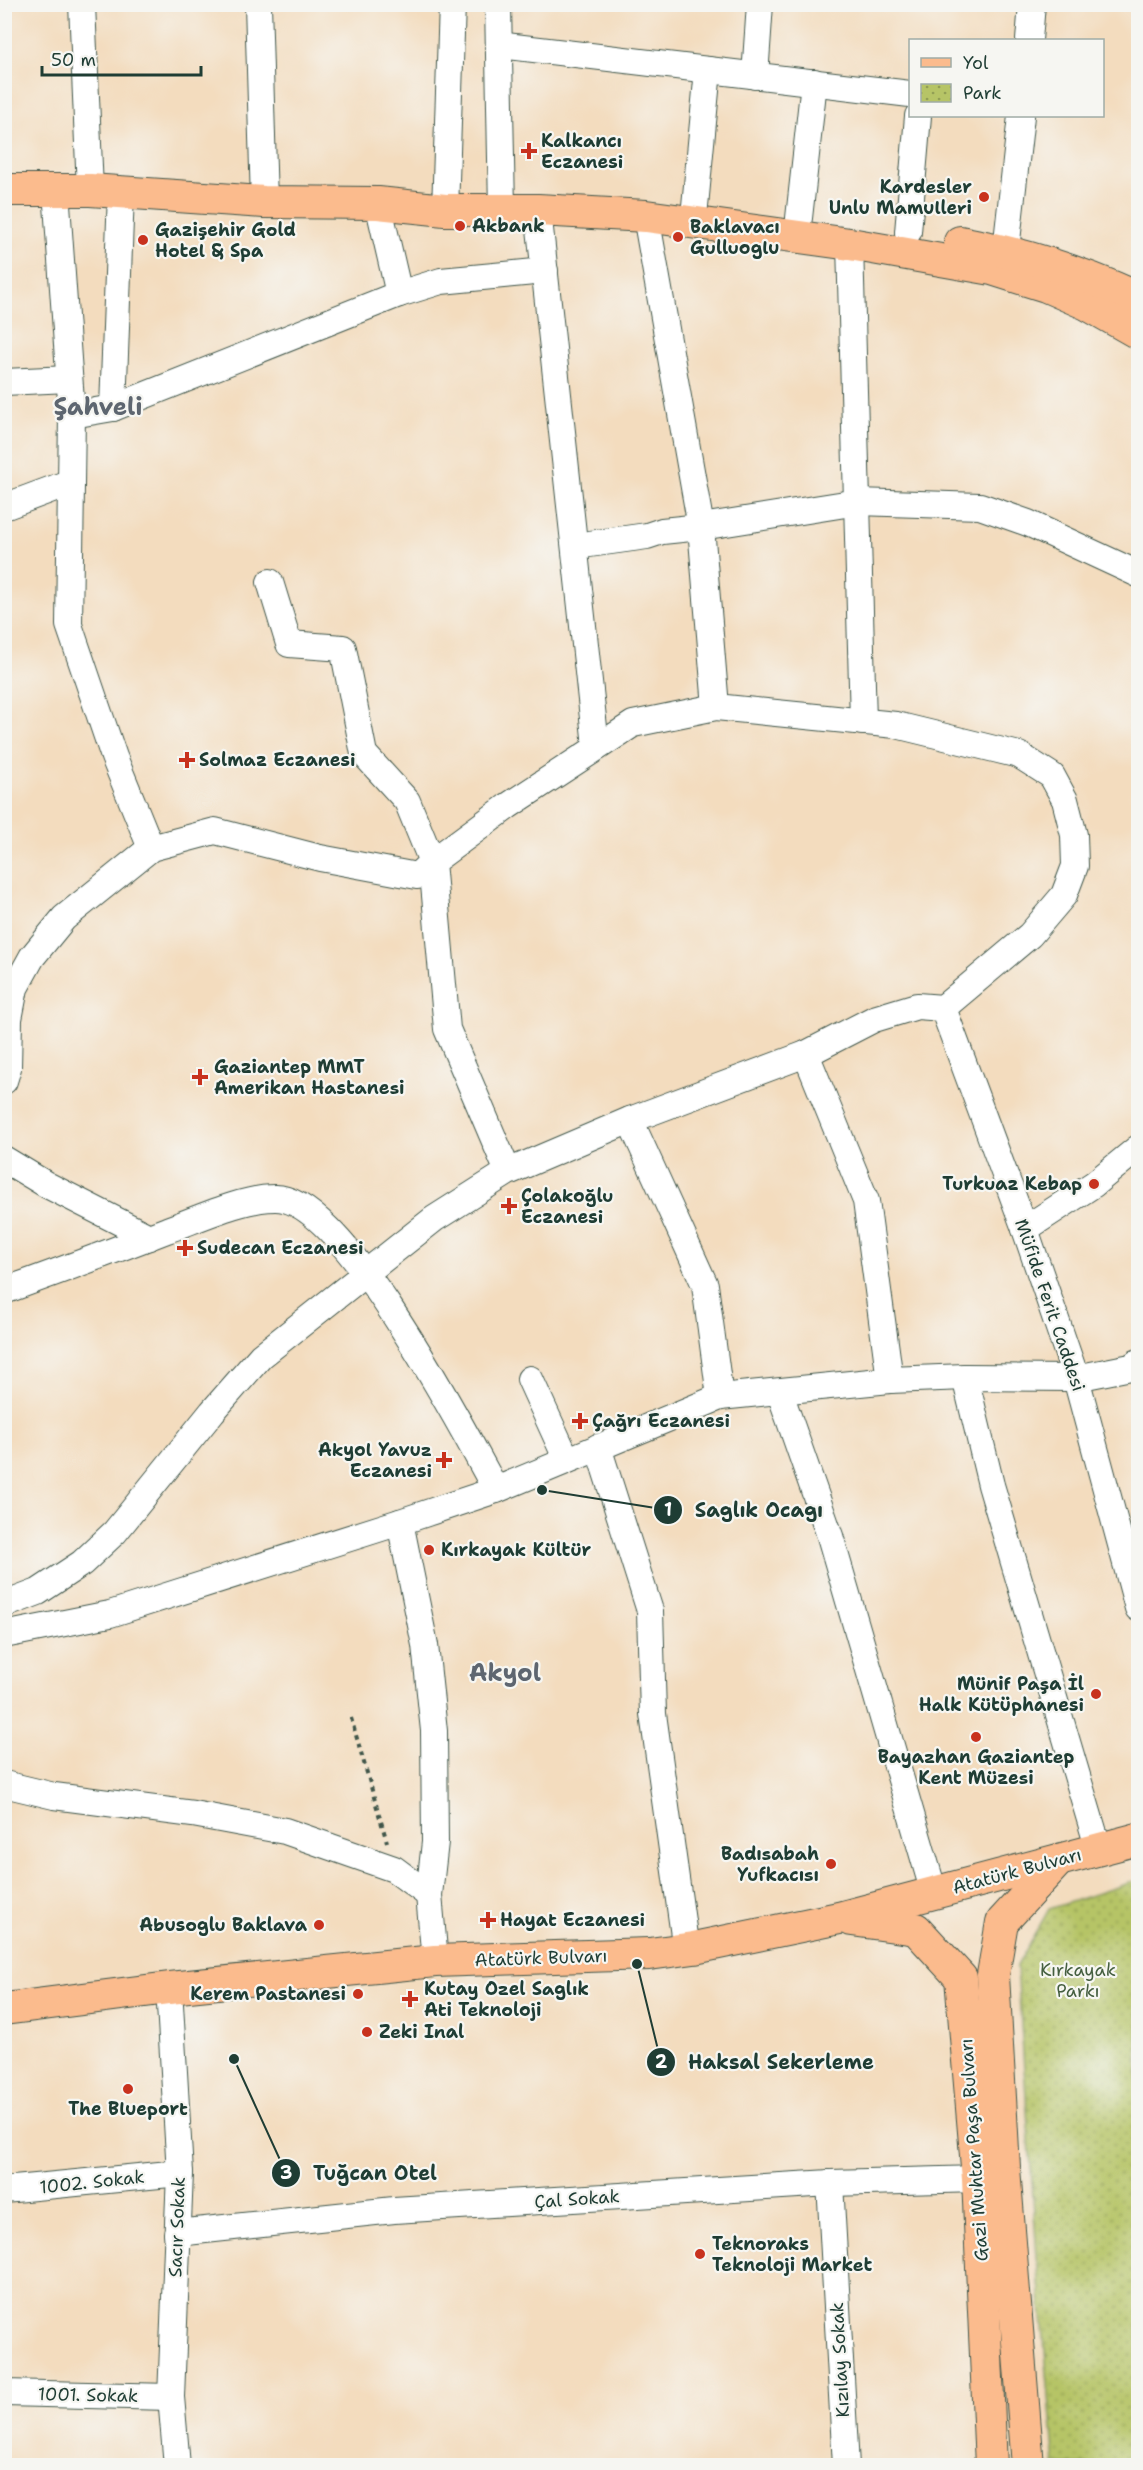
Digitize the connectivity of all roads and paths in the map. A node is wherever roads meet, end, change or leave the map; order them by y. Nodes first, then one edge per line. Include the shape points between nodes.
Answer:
1 (82, 4) edge
2 (258, 4) edge
3 (453, 4) edge
4 (498, 4) edge
5 (760, 4) edge
6 (1032, 4) edge
7 (1029, 39) edge
8 (499, 45) junction
9 (708, 70) junction
10 (755, 76) junction
11 (814, 82) junction
12 (909, 94) edge
13 (918, 117) edge
14 (1021, 117) edge
15 (4, 175) edge
16 (90, 182) junction
17 (4, 190) edge
18 (56, 190) junction
19 (264, 192) junction
20 (121, 193) junction
21 (445, 200) junction
22 (502, 200) junction
23 (378, 203) junction
24 (695, 206) junction
25 (538, 210) junction
26 (646, 216) junction
27 (799, 218) junction
28 (908, 232) junction
29 (850, 244) junction
30 (1006, 250) junction
31 (545, 271) junction
32 (399, 294) junction
33 (1138, 298) edge
34 (1138, 333) edge
35 (69, 379) junction
36 (4, 382) edge
37 (113, 408) junction
38 (72, 415) junction
39 (71, 482) junction
40 (858, 502) junction
41 (4, 507) edge
42 (701, 527) junction
43 (575, 546) junction
44 (1138, 574) edge
45 (270, 582) dead end
46 (716, 707) junction
47 (863, 722) junction
48 (597, 746) junction
49 (151, 848) junction
50 (432, 862) junction
51 (943, 1008) junction
52 (806, 1054) junction
53 (4, 1081) edge
54 (630, 1120) junction
55 (1138, 1148) edge
56 (4, 1159) edge
57 (508, 1172) junction
58 (1025, 1229) junction
59 (150, 1237) junction
60 (364, 1272) junction
61 (4, 1292) edge
62 (1138, 1362) edge
63 (965, 1377) junction
64 (1076, 1378) junction
65 (530, 1379) dead end
66 (890, 1380) junction
67 (780, 1393) junction
68 (720, 1396) junction
69 (598, 1447) junction
70 (567, 1460) junction
71 (496, 1490) junction
72 (400, 1522) junction
73 (1135, 1581) edge
74 (4, 1605) edge
75 (1138, 1608) edge
76 (4, 1635) edge
77 (351, 1718) dead end
78 (4, 1784) edge
79 (1138, 1839) edge
80 (1099, 1850) junction
81 (1059, 1860) junction
82 (394, 1869) junction
83 (934, 1893) junction
84 (429, 1895) junction
85 (840, 1918) junction
86 (686, 1950) junction
87 (435, 1961) junction
88 (169, 1988) junction
89 (4, 2010) edge
90 (180, 2173) junction
91 (978, 2179) junction
92 (830, 2183) junction
93 (4, 2190) edge
94 (177, 2233) junction
95 (4, 2393) edge
96 (171, 2397) junction
97 (177, 2466) edge
98 (846, 2466) edge
99 (991, 2466) edge
100 (1028, 2466) edge

1 - 16 street
2 - 19 street
3 - 21 street
4 - 8 street
5 - 10 street
6 - 7 street
8 - 9 street
8 - 22 street
9 - 10 street
9 - 24 street
10 - 11 street
11 - 12 street
11 - 27 street
13 - 28 street
14 - 30 street
15 - 16 main road
16 - 18 main road
16 - 19 main road
16 - 20 main road
17 - 18 main road
18 - 35 street
19 - 20 main road
19 - 21 main road
19 - 23 main road
20 - 37 street
21 - 22 main road
21 - 23 main road
22 - 24 main road
22 - 25 main road
23 - 32 street
24 - 27 main road
25 - 26 main road
25 - 31 street
26 - 29 main road
26 - 42 street
27 - 28 main road
28 - 30 main road
29 - 34 main road via 993,269 1087,304
29 - 40 street
30 - 33 main road
31 - 32 street via 441,281
31 - 43 street
32 - 37 street
35 - 36 street
35 - 38 street
37 - 38 street
38 - 39 street
39 - 41 street
39 - 49 street via 69,625 114,757
40 - 42 street
40 - 44 street via 980,506
40 - 47 street
42 - 43 street
42 - 46 street
43 - 48 street
45 - 50 street via 290,644 343,648 364,754 407,801
46 - 47 street
46 - 48 street via 633,724
47 - 51 street via 896,725 1019,755 1052,776 1065,800 1074,835 1075,866 1064,895 1030,935
48 - 50 street
49 - 50 street via 215,831 320,858 417,876
49 - 53 street via 64,918 32,957 15,988
50 - 57 street via 447,1029
51 - 52 street via 917,1006 874,1019
51 - 58 street, Müfide Ferit Caddesi
52 - 54 street
52 - 66 street via 866,1201
54 - 57 street
54 - 68 street via 705,1285
55 - 58 street via 1094,1184
56 - 59 street
57 - 60 street via 434,1219
58 - 64 street, Müfide Ferit Caddesi
59 - 60 street via 206,1215 277,1198 304,1208
59 - 61 street
60 - 71 street via 427,1366
60 - 74 street via 261,1356 82,1563 38,1592
62 - 64 street via 1131,1367
63 - 64 street
63 - 66 street
63 - 80 street via 991,1485
64 - 73 street, Müfide Ferit Caddesi
65 - 70 street
66 - 67 street
67 - 68 street
67 - 83 street via 830,1536
68 - 69 street
69 - 70 street
69 - 86 street via 648,1600 653,1714
70 - 71 street
71 - 72 street
72 - 76 street via 111,1614
72 - 84 street via 425,1645 434,1731 435,1842
73 - 75 street, Müfide Ferit Caddesi
77 - 82 path
78 - 82 street via 54,1796 285,1831
79 - 80 main road, Atatürk Bulvarı
80 - 81 main road, Atatürk Bulvarı
81 - 83 main road, Atatürk Bulvarı
81 - 100 main road, Gazi Muhtar Paşa Bulvarı via 1002,1922 993,1975
82 - 84 street
83 - 85 main road, Atatürk Bulvarı
84 - 87 street
85 - 86 main road, Atatürk Bulvarı
85 - 91 main road, Gazi Muhtar Paşa Bulvarı via 916,1929 962,1978
86 - 87 main road, Atatürk Bulvarı
87 - 88 main road, Atatürk Bulvarı
88 - 89 main road, Atatürk Bulvarı
88 - 90 street, Sacır Sokak
90 - 93 street, 1002. Sokak
90 - 94 street, Sacır Sokak
91 - 92 street, Çal Sokak
91 - 99 main road, Gazi Muhtar Paşa Bulvarı
92 - 94 street, Çal Sokak via 394,2210
92 - 98 street, Kızılay Sokak
94 - 96 street, Sacır Sokak
95 - 96 street, 1001. Sokak
96 - 97 street, Sacır Sokak

